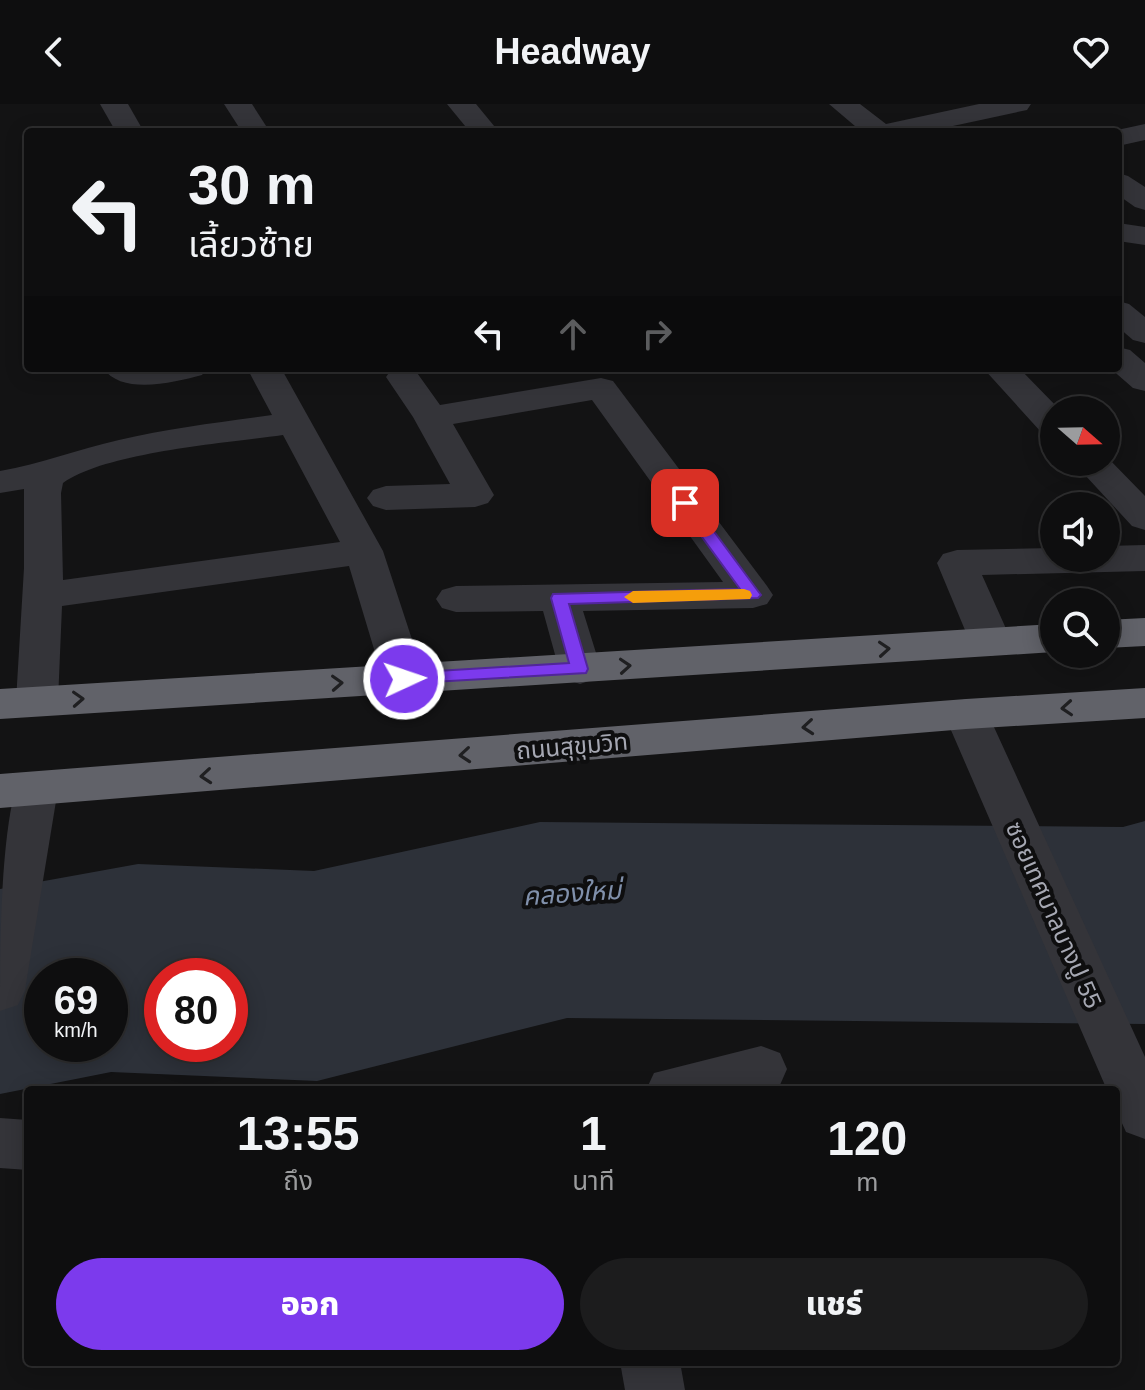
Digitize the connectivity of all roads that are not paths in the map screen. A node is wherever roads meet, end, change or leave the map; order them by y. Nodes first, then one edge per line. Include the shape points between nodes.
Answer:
1 (114, 104) edge
2 (238, 104) edge
3 (461, 104) edge
4 (843, 104) edge
5 (1017, 104) edge
6 (128, 128) edge
7 (253, 128) edge
8 (482, 128) edge
9 (874, 128) edge
10 (906, 128) edge
11 (1145, 132) edge
12 (1122, 137) edge
13 (1122, 185) edge
14 (1145, 201) edge
15 (1122, 233) edge
16 (1145, 236) edge
17 (1122, 314) edge
18 (1145, 333) edge
19 (1122, 361) edge
20 (126, 372) edge
21 (151, 372) edge
22 (272, 372) edge
23 (1004, 372) edge
24 (403, 377) dead end
25 (1145, 381) edge
26 (1040, 409) edge
27 (431, 417) junction
28 (294, 423) junction
29 (49, 474) junction
30 (1104, 476) edge
31 (0, 482) edge
32 (386, 498) dead end
33 (1145, 518) edge
34 (364, 551) junction
35 (1145, 558) edge
36 (42, 596) junction
37 (559, 598) junction
38 (456, 599) dead end
39 (1145, 632) edge
40 (1120, 633) edge
41 (1040, 639) edge
42 (991, 642) junction
43 (580, 669) junction
44 (404, 679) junction
45 (18, 703) edge
46 (1145, 703) edge
47 (966, 714) junction
48 (17, 790) edge
49 (0, 990) edge
50 (1124, 1049) edge
51 (761, 1069) dead end
52 (690, 1086) edge
53 (1145, 1115) edge
54 (0, 1143) edge
55 (24, 1145) edge
56 (651, 1366) edge
57 (655, 1390) edge

1 - 6 street
2 - 7 street
3 - 8 street
4 - 9 street
5 - 10 street
11 - 12 street
13 - 14 street
15 - 16 street
17 - 18 street
19 - 25 street
20 - 21 street
22 - 28 street
23 - 26 street
24 - 27 street
27 - 32 street via 475,495
27 - 37 street via 601,388 753,595
28 - 29 street via 105,453 61,465
28 - 34 street
29 - 31 street
29 - 36 street via 44,483
30 - 33 street
34 - 36 street
34 - 44 street
35 - 42 street via 957,563
36 - 45 street
37 - 38 street
37 - 43 street
39 - 40 highway
41 - 42 highway
43 -> 42 highway
43 - 44 highway
45 -> 44 highway
46 -> 47 highway, ถนนสุขุมวิท
47 -> 48 highway, ถนนสุขุมวิท
47 - 50 street, ซอยเทศบาลบางปู 55
48 - 49 street via 25,857
50 - 53 street, ซอยเทศบาลบางปู 55
51 - 52 street
54 - 55 street
56 - 57 street

